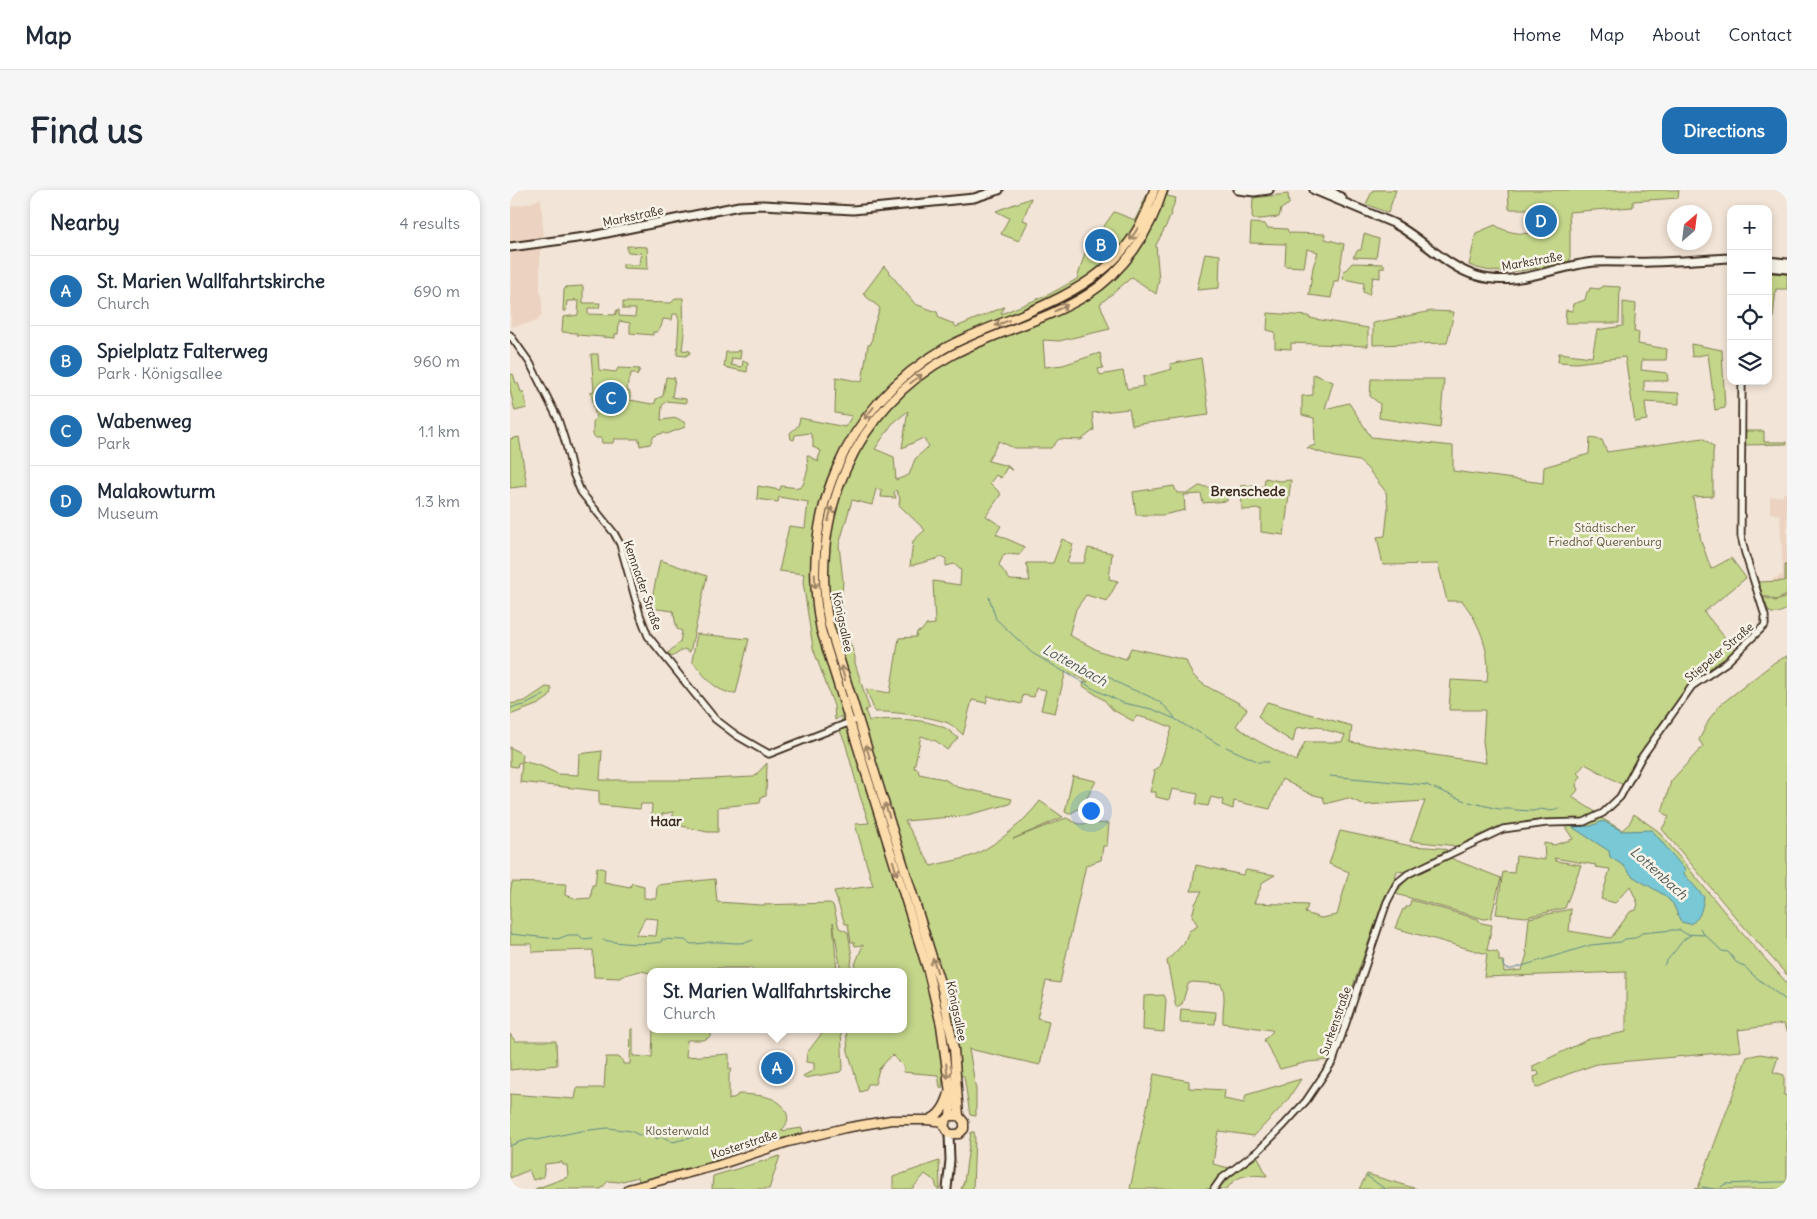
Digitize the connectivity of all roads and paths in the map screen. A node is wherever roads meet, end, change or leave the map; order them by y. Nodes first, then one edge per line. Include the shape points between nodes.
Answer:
1 (998, 190) edge
2 (1154, 190) edge
3 (1163, 190) edge
4 (1238, 190) edge
5 (1269, 190) edge
6 (1314, 190) edge
7 (1329, 190) edge
8 (1350, 204) junction
9 (510, 247) edge
10 (1727, 258) edge
11 (1708, 260) junction
12 (1772, 261) edge
13 (1727, 262) edge
14 (1787, 263) edge
15 (1772, 267) edge
16 (1787, 269) edge
17 (510, 335) edge
18 (1742, 385) edge
19 (858, 720) junction
20 (849, 722) junction
21 (1617, 801) joint
22 (949, 1091) junction
23 (950, 1116) junction
24 (959, 1116) junction
25 (910, 1120) junction
26 (927, 1120) junction
27 (945, 1124) junction
28 (952, 1134) junction
29 (628, 1189) edge
30 (947, 1189) edge
31 (1214, 1189) edge

1 - 9 main road, Markstraße via 974,198 853,210 739,206 602,234
2 -> 20 main road, Königsallee via 1135,233 1102,271 1080,288 966,338 929,358 903,377 879,401 850,441 825,498 814,566 821,630
19 -> 3 main road, Königsallee via 829,625 823,576 825,539 834,499 858,446 870,426 908,384 935,365 973,344 1087,295 1113,274 1144,234
4 - 5 main road
6 - 8 main road, Markstraße
7 - 8 main road, Markstraße
8 - 11 main road, Markstraße via 1404,229 1456,265 1480,277 1514,278 1592,262
10 - 11 main road, Markstraße
11 - 13 main road, Markstraße
12 - 14 main road
15 - 16 main road
17 - 20 street, Kemnader Straße via 530,363 559,421 581,492 620,544 648,635 706,710 736,735 768,754
18 - 21 street, Stiepeler Straße via 1741,536 1766,622 1763,629 1727,662 1692,686 1641,758
19 - 20 street
24 -> 19 main road, Königsallee via 953,1048 942,989
20 -> 22 main road, Königsallee via 928,971 941,1025
21 - 31 street, Surkenstraße via 1603,814 1588,821 1507,828 1408,874 1398,883 1387,902 1332,1061 1306,1101 1284,1125
22 - 23 main road, Königsallee
22 - 26 main road via 940,1112
23 - 24 main road
23 - 27 main road
24 - 28 main road, Königsallee via 964,1126 961,1133
25 - 26 main road
25 - 27 main road
25 - 29 main road, Kosterstraße via 868,1123 799,1139 719,1165
26 - 27 main road
27 - 28 main road
28 - 30 main road, Königsallee

